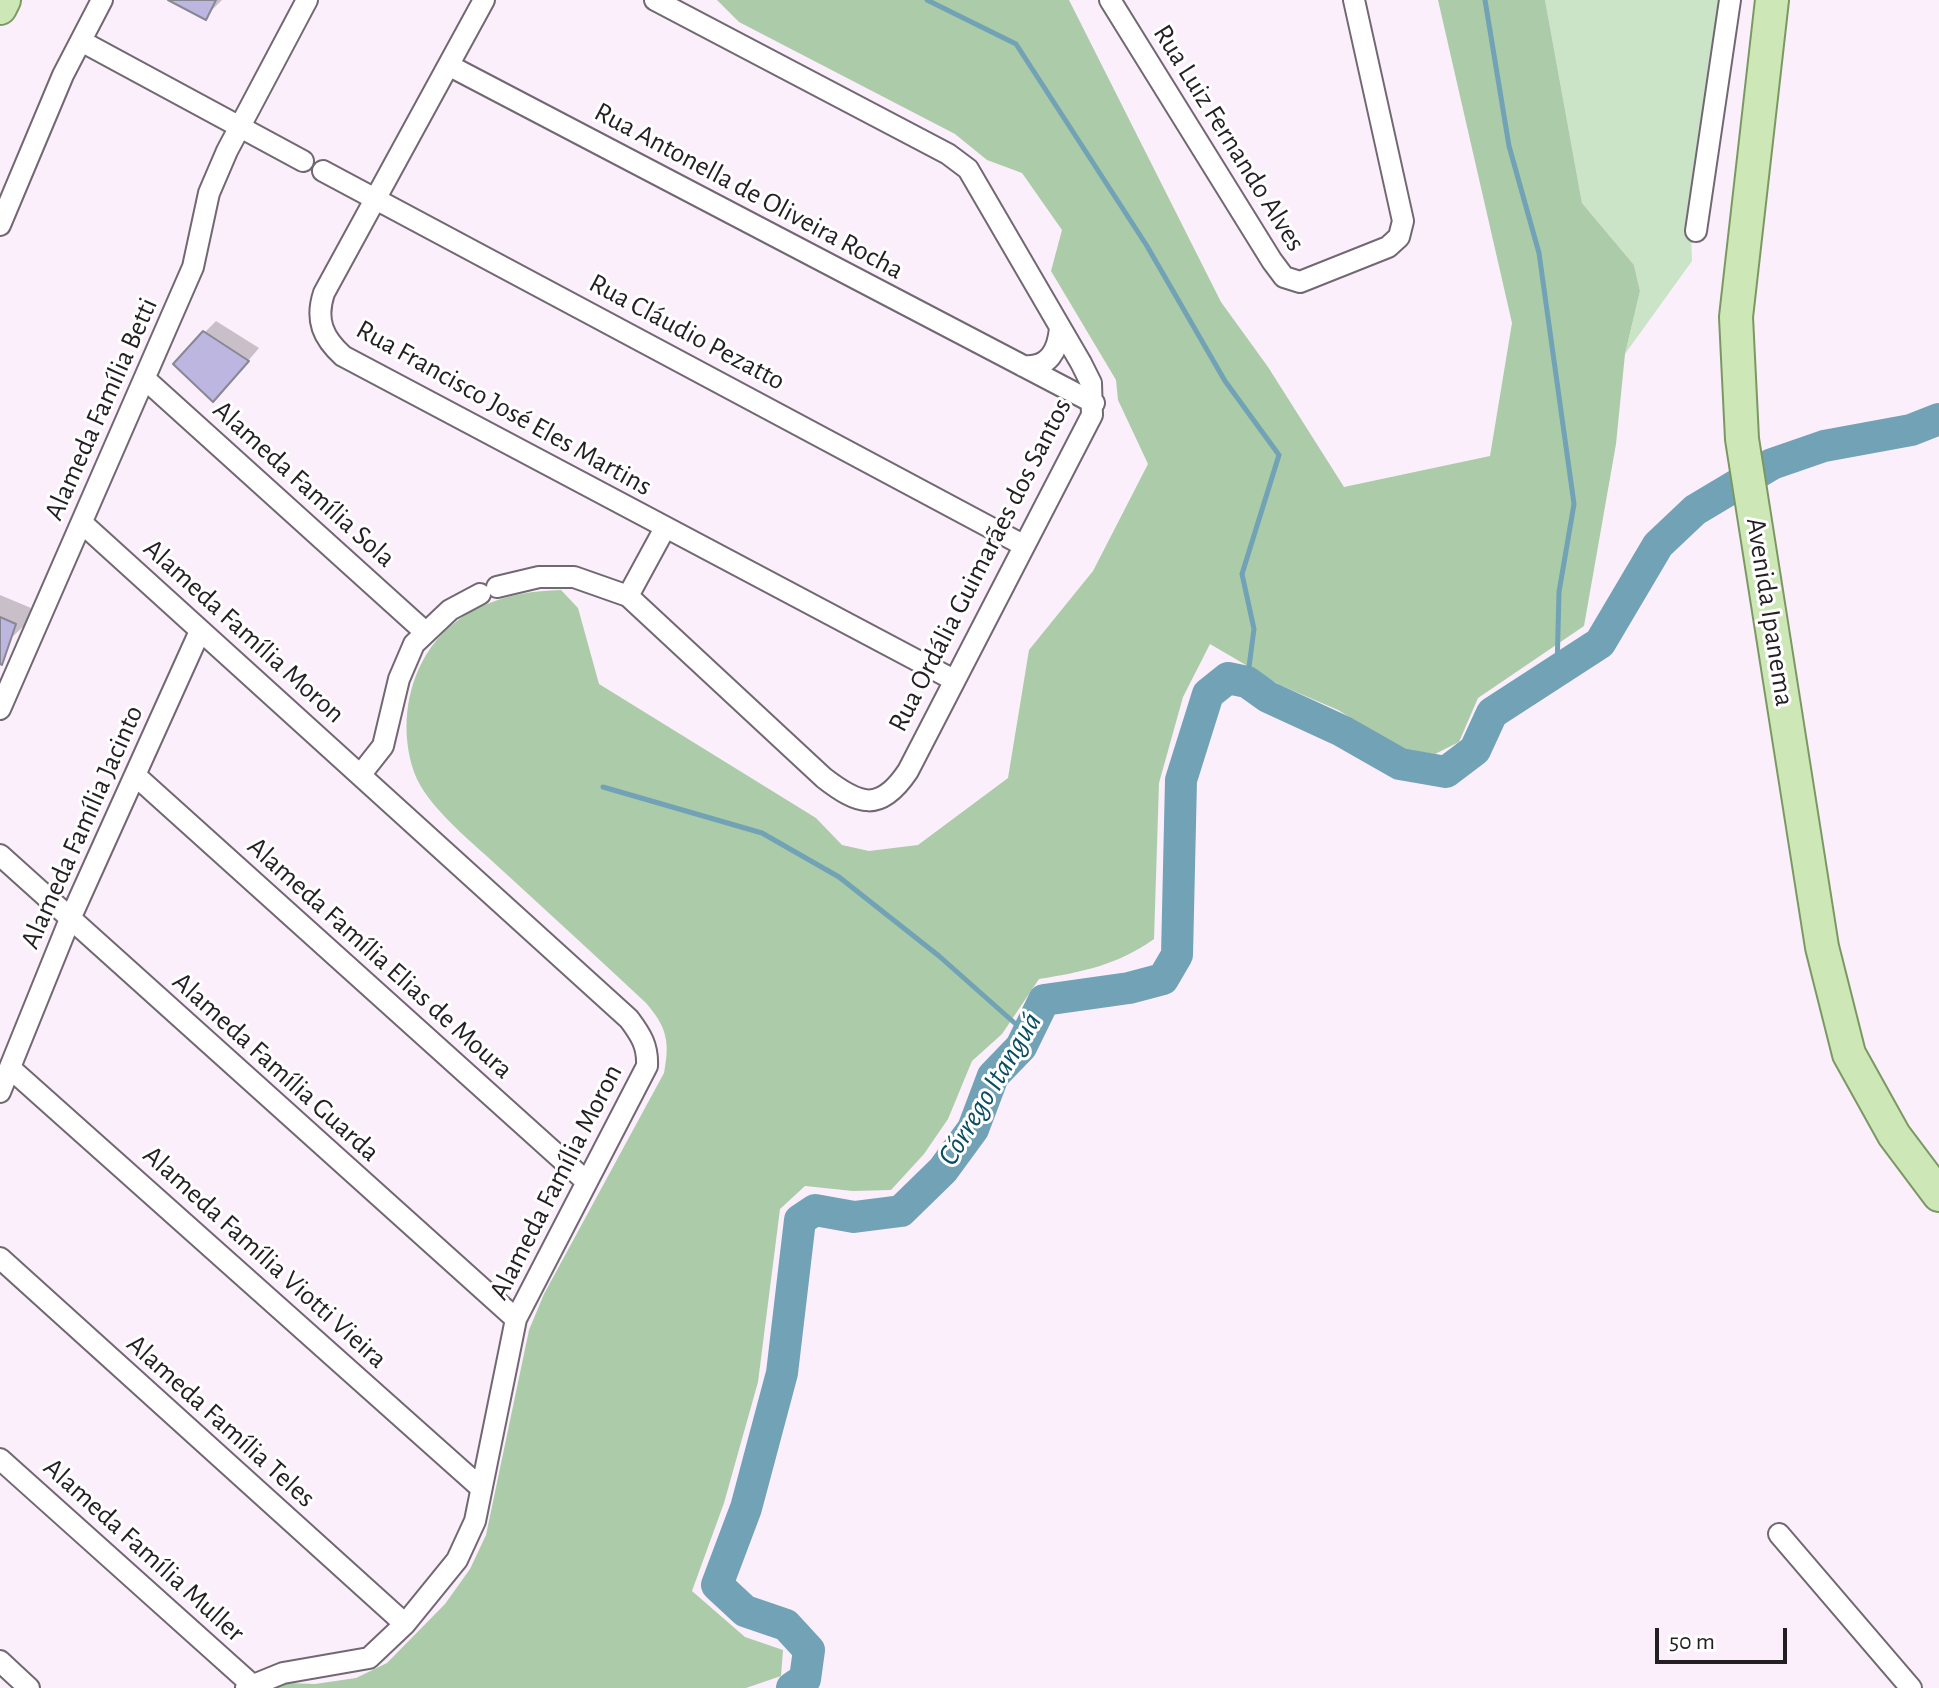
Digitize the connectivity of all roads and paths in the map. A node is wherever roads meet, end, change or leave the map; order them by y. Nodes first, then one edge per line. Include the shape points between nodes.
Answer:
1 (4, 0) edge
2 (102, 0) edge
3 (307, 0) edge
4 (484, 0) edge
5 (1110, 0) edge
6 (1730, 0) edge
7 (1772, 0) edge
8 (658, 1) edge
9 (1350, 2) edge
10 (0, 8) edge
11 (81, 41) junction
12 (450, 66) junction
13 (239, 126) junction
14 (303, 161) dead end
15 (323, 171) dead end
16 (375, 196) junction
17 (0, 225) edge
18 (1696, 231) dead end
19 (1060, 328) junction
20 (1023, 366) junction
21 (145, 379) junction
22 (1094, 403) junction
23 (82, 523) junction
24 (665, 528) junction
25 (1023, 545) junction
26 (628, 596) junction
27 (200, 631) junction
28 (424, 631) junction
29 (952, 679) junction
30 (0, 709) edge
31 (361, 774) junction
32 (136, 776) junction
33 (0, 855) edge
34 (70, 919) junction
35 (10, 1068) junction
36 (0, 1092) edge
37 (587, 1182) junction
38 (1939, 1195) edge
39 (0, 1258) edge
40 (516, 1319) junction
41 (0, 1459) edge
42 (481, 1488) junction
43 (1779, 1534) dead end
44 (405, 1624) junction
45 (0, 1661) edge
46 (249, 1686) edge
47 (29, 1688) edge
48 (1911, 1688) edge

1 - 10 main road
2 - 11 street
3 - 13 street, Alameda Família Betti
4 - 12 street, Rua Francisco José Eles Martins
5 - 9 street, Rua Luiz Fernando Alves via 1272,261 1284,277 1300,282 1388,247 1399,237 1403,221
6 - 18 street
7 - 38 main road, Avenida Ipanema via 1736,317 1742,439 1822,947 1849,1054 1894,1135
8 - 19 street, Rua Ordália Guimarães dos Santos via 968,169
11 - 13 street
11 - 17 street
12 - 16 street, Rua Francisco José Eles Martins
12 - 20 street, Rua Antonella de Oliveira Rocha
13 - 14 street
13 - 21 street, Alameda Família Betti via 209,193 193,267
15 - 16 street, Rua Cláudio Pezatto
16 - 24 street, Rua Francisco José Eles Martins via 319,306 322,331 330,344 343,356
16 - 25 street, Rua Cláudio Pezatto
19 - 20 street via 1058,348 1046,361
19 - 22 street, Rua Ordália Guimarães dos Santos via 1091,383
20 - 22 street, Rua Antonella de Oliveira Rocha
21 - 23 street, Alameda Família Betti
21 - 28 street, Alameda Família Sola
22 - 25 street, Rua Ordália Guimarães dos Santos via 1085,430
23 - 27 street, Alameda Família Moron
23 - 30 street, Alameda Família Betti
24 - 26 street
24 - 29 street, Rua Francisco José Eles Martins
25 - 29 street, Rua Ordália Guimarães dos Santos
26 - 28 street, Rua Ordália Guimarães dos Santos via 574,577 539,577 489,590
26 - 29 street, Rua Ordália Guimarães dos Santos via 824,778 848,797 867,802 884,798 897,787
27 - 31 street, Alameda Família Moron
27 - 32 street, Alameda Família Jacinto
28 - 31 street via 399,679 383,746
31 - 37 street, Alameda Família Moron via 644,1038 647,1066
32 - 34 street, Alameda Família Jacinto
32 - 37 street, Alameda Família Elias de Moura
33 - 34 street, Alameda Família Guarda
34 - 35 street, Alameda Família Jacinto
34 - 40 street, Alameda Família Guarda
35 - 36 street, Alameda Família Jacinto
35 - 42 street, Alameda Família Viotti Vieira
37 - 40 street, Alameda Família Moron
39 - 44 street, Alameda Família Teles
40 - 42 street, Alameda Família Moron
41 - 46 street, Alameda Família Muller
42 - 44 street, Alameda Família Moron via 472,1529 457,1560
43 - 48 street
44 - 46 street, Alameda Família Moron via 369,1658 283,1673
45 - 47 street

